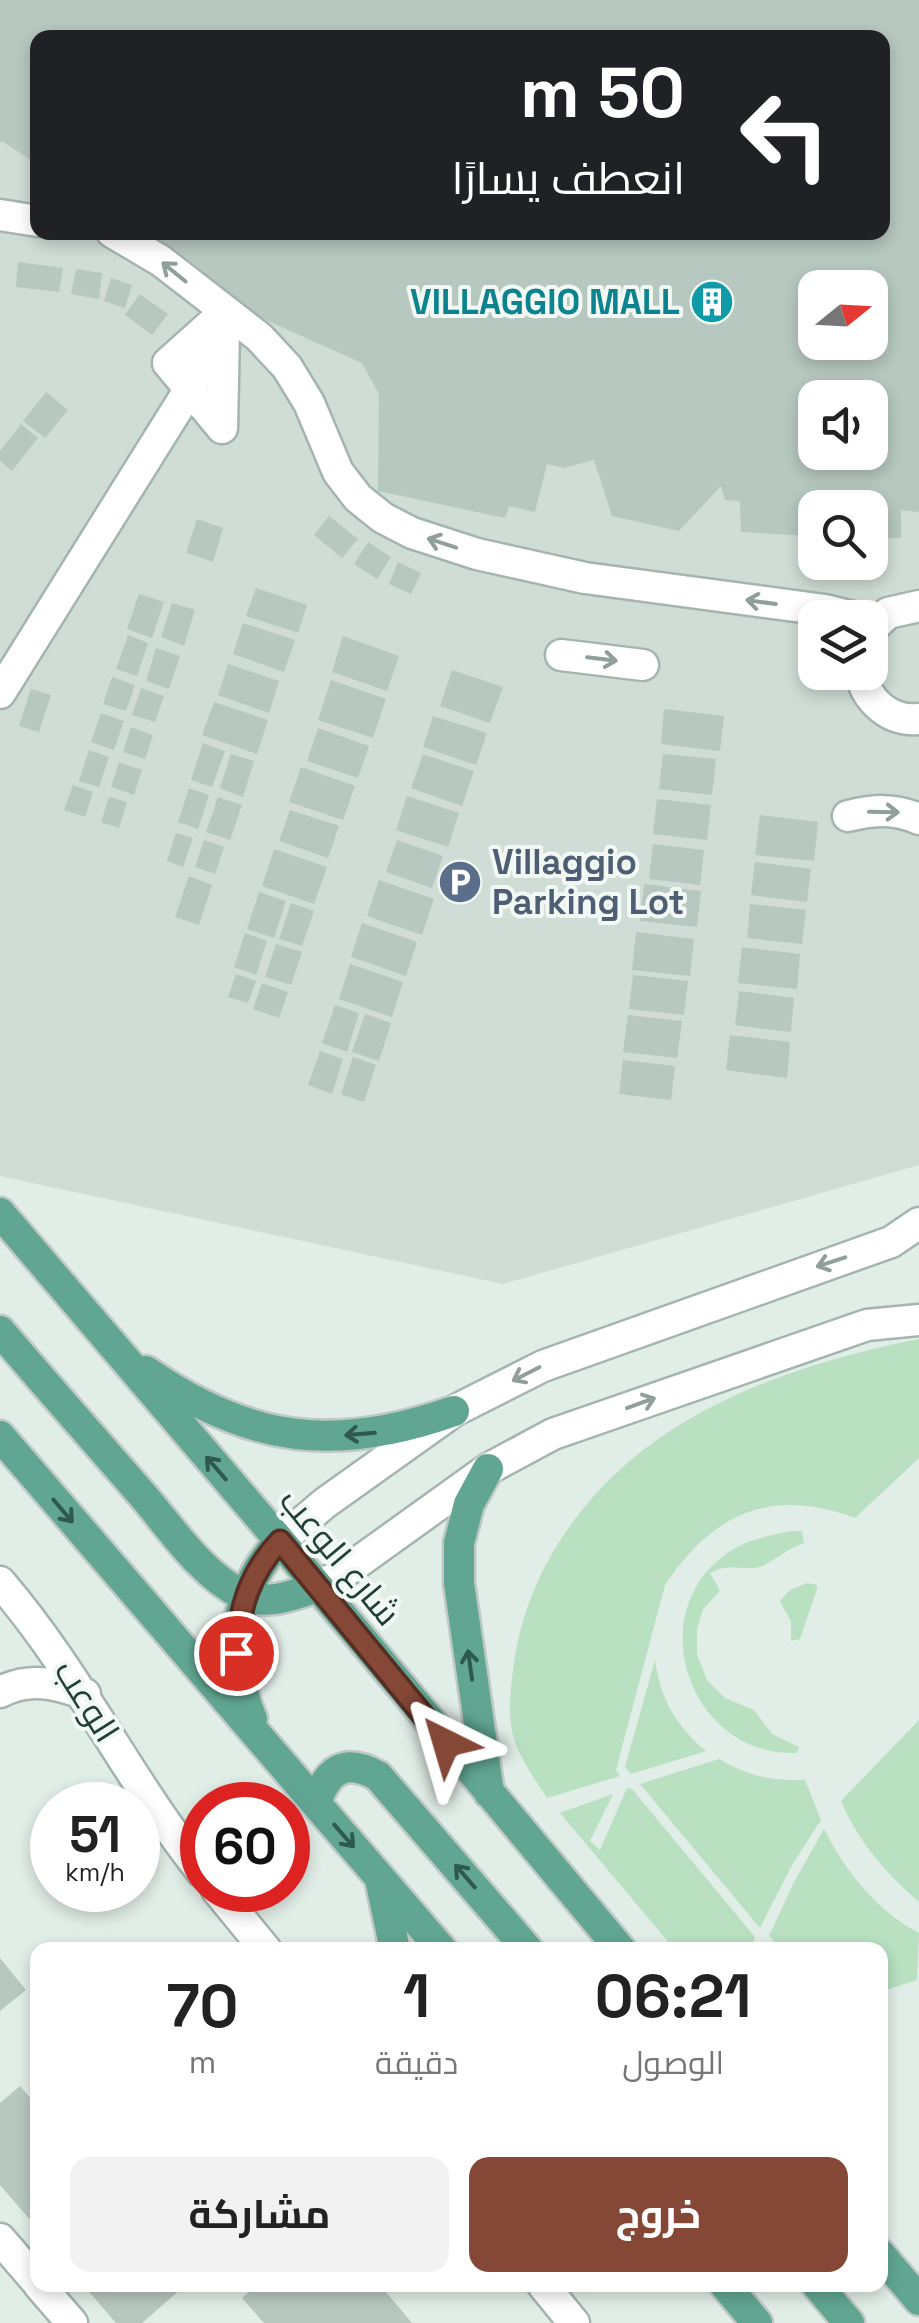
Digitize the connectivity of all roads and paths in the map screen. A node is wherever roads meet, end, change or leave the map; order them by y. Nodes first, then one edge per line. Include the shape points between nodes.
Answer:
1 (0, 215) edge
2 (30, 220) edge
3 (126, 240) edge
4 (224, 312) junction
5 (191, 388) junction
6 (798, 606) edge
7 (919, 606) edge
8 (888, 613) edge
9 (561, 655) dead end
10 (644, 665) dead end
11 (867, 690) edge
12 (0, 693) edge
13 (916, 728) edge
14 (848, 816) dead end
15 (919, 819) edge
16 (0, 1213) edge
17 (919, 1223) edge
18 (919, 1320) edge
19 (0, 1330) edge
20 (110, 1346) junction
21 (454, 1411) junction
22 (0, 1436) edge
23 (488, 1469) junction
24 (280, 1541) junction
25 (0, 1582) edge
26 (317, 1587) junction
27 (245, 1596) junction
28 (0, 1692) edge
29 (85, 1694) junction
30 (259, 1736) junction
31 (489, 1796) junction
32 (316, 1804) junction
33 (180, 1843) edge
34 (380, 1876) junction
35 (235, 1912) edge
36 (259, 1942) edge
37 (393, 1942) edge
38 (435, 1942) edge
39 (521, 1942) edge
40 (614, 1942) edge
41 (0, 2239) edge
42 (888, 2263) edge
43 (30, 2275) edge
44 (45, 2292) edge
45 (548, 2292) edge
46 (731, 2292) edge
47 (823, 2292) edge
48 (919, 2300) edge
49 (72, 2323) edge
50 (574, 2323) edge
51 (757, 2323) edge
52 (850, 2323) edge

1 - 2 street
4 -> 3 street
4 - 5 street
4 - 5 street via 168,363
4 - 5 street via 222,428
6 -> 4 street via 585,578 412,533 358,498 338,472 287,367
5 - 12 street
7 - 8 street
9 -> 10 street
11 - 13 street via 880,708
14 -> 15 street via 876,810
16 - 20 main road, شارع الوعب
17 -> 21 street via 891,1242 543,1366
23 -> 18 street via 553,1434 705,1380 867,1326
19 - 27 main road via 182,1542
21 -> 20 main road via 362,1436 266,1429 184,1397
24 -> 20 main road, شارع الوعب
21 - 24 street
22 -> 30 main road
23 - 26 street
31 -> 23 main road via 459,1583 459,1543
24 - 26 main road, شارع الوعب
24 - 27 main road
25 - 29 street, الوعب
26 - 27 main road via 292,1596
26 - 31 main road, شارع الوعب
27 - 30 main road via 236,1653
28 - 29 street via 38,1681
29 - 33 street, الوعب
30 - 32 main road
31 - 40 main road, شارع الوعب
32 -> 34 main road
39 -> 32 main road via 378,1776 363,1767 336,1771
34 - 37 main road
34 - 38 main road
35 - 36 street
41 - 43 street
42 - 48 main road
44 - 49 street
45 - 50 street
46 - 51 main road
47 - 52 main road

